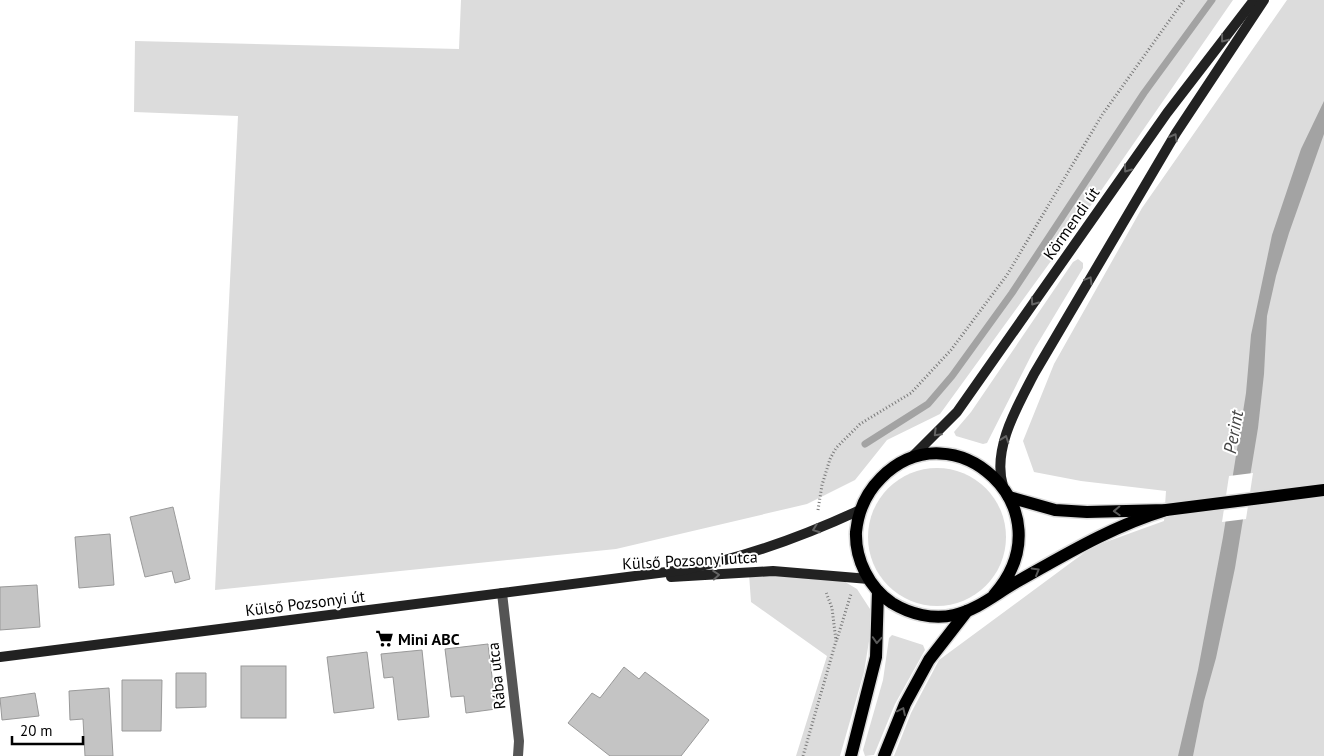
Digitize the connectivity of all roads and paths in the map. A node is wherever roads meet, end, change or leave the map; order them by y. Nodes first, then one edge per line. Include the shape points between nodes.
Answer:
1 (1184, 0) edge
2 (1254, 0) edge
3 (1264, 0) edge
4 (910, 459) junction
5 (1324, 490) edge
6 (1006, 492) junction
7 (860, 510) junction
8 (1166, 510) junction
9 (815, 529) junction
10 (820, 575) junction
11 (615, 579) junction
12 (869, 579) junction
13 (854, 587) dead end
14 (878, 591) junction
15 (502, 593) junction
16 (994, 595) junction
17 (967, 611) junction
18 (836, 642) junction
19 (0, 657) edge
20 (518, 756) edge
21 (803, 756) edge
22 (851, 756) edge
23 (884, 756) edge

1 - 9 path via 1102,115 1007,275 957,343 911,393 860,424 836,448 822,484
2 -> 4 main road, Körmendi út via 1151,136 957,412
6 -> 3 main road via 999,475 1000,454 1034,374 1176,133
4 - 6 main road via 924,455 954,456 981,466
4 - 7 main road via 874,484
5 - 8 main road
8 -> 6 main road via 1072,512 1044,508
6 - 16 main road via 1015,511 1019,541 1012,570
7 -> 9 main road, Külső Pozsonyi utca
7 - 12 main road via 856,531 858,552
16 -> 8 main road via 1104,533
9 - 11 main road, Külső Pozsonyi utca via 715,564
11 -> 10 main road, Külső Pozsonyi utca via 773,571
10 - 12 main road, Külső Pozsonyi utca
10 - 18 path via 832,608
11 - 15 main road, Külső Pozsonyi út
12 - 14 main road
13 - 18 path
14 - 17 main road via 904,610 920,615 952,616
14 -> 22 main road via 876,657
15 - 19 main road, Külső Pozsonyi út
15 - 20 street, Rába utca
16 - 17 main road
23 -> 17 main road via 902,710 929,660
18 - 21 path

